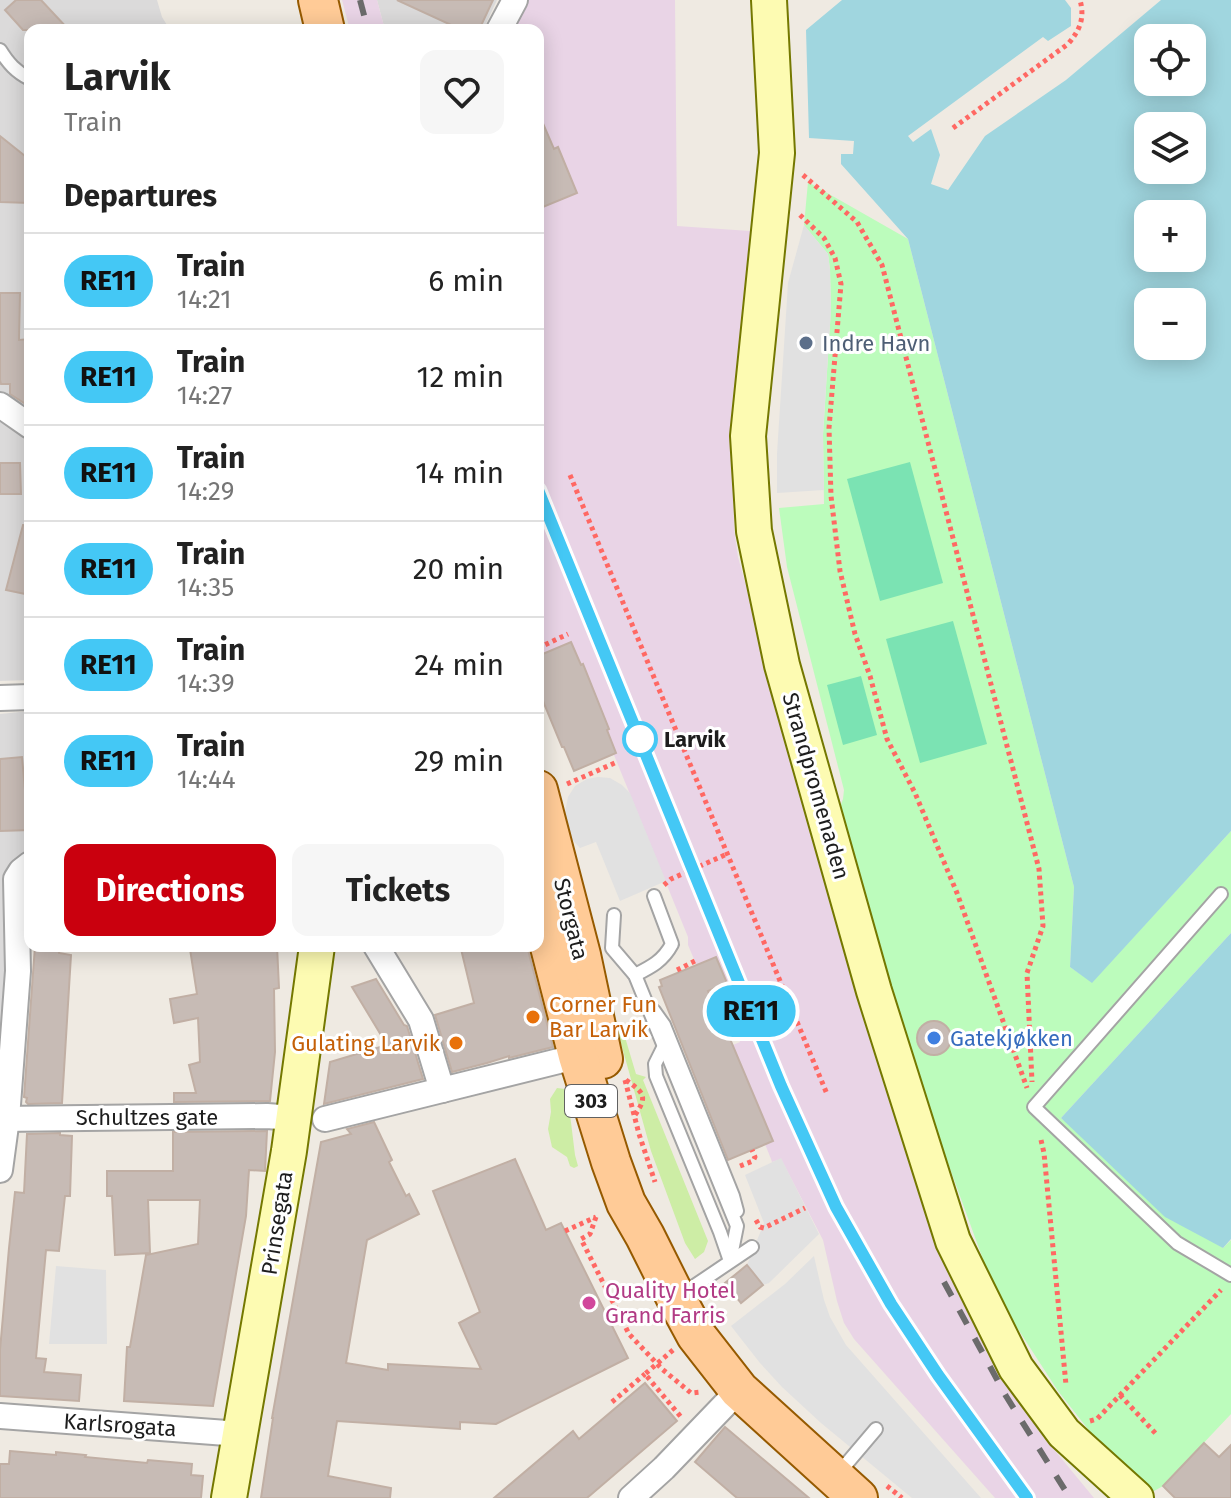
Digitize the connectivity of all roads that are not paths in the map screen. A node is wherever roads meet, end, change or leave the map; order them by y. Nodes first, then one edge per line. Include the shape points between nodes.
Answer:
1 (318, 0) edge
2 (515, 0) edge
3 (769, 0) edge
4 (324, 24) edge
5 (502, 24) edge
6 (0, 50) edge
7 (24, 76) edge
8 (0, 405) edge
9 (24, 422) edge
10 (24, 697) edge
11 (0, 698) edge
12 (547, 789) edge
13 (24, 869) edge
14 (1221, 894) dead end
15 (654, 896) dead end
16 (544, 906) edge
17 (614, 915) dead end
18 (317, 952) edge
19 (380, 952) edge
20 (589, 953) junction
21 (635, 975) junction
22 (646, 1005) junction
23 (663, 1048) junction
24 (590, 1053) junction
25 (442, 1090) junction
26 (4, 1118) edge
27 (309, 1118) junction
28 (0, 1170) edge
29 (737, 1226) junction
30 (752, 1247) dead end
31 (730, 1261) junction
32 (1231, 1275) edge
33 (676, 1298) junction
34 (720, 1391) junction
35 (0, 1416) edge
36 (876, 1429) dead end
37 (240, 1434) junction
38 (846, 1488) edge
39 (229, 1498) edge
40 (631, 1498) edge
41 (1136, 1498) edge

1 - 4 main road
2 - 5 street
3 - 41 main road, Strandpromenaden via 777,153 748,436 754,531 786,679 874,991 953,1241 1016,1368 1064,1433
6 - 7 lane
8 - 9 street
10 - 11 street
12 - 20 main road, Storgata / 303
13 - 26 street via 16,879 18,971
14 - 32 lane via 1034,1107 1177,1243
15 - 21 lane via 672,944 665,956
16 - 20 main road, Storgata / 303
17 - 20 lane
18 - 27 main road, Prinsegata
19 - 25 street via 421,1020
20 - 21 lane
20 - 24 main road, Storgata / 303
21 - 22 lane
22 - 23 lane
22 - 29 lane via 664,1025 733,1196
23 - 29 lane
23 - 31 lane via 656,1076
24 - 25 street, Schultzes gate
24 - 33 main road, Storgata / 303 via 611,1162 626,1203
25 - 27 street, Schultzes gate
26 - 27 street, Schultzes gate
26 - 28 street
27 - 37 main road, Prinsegata
29 - 31 lane
30 - 31 lane
31 - 33 lane
33 - 34 main road, Storgata / 303
34 - 38 main road, Storgata / 303
34 - 40 street via 664,1468
35 - 37 street, Karlsrogata
36 - 38 lane
37 - 39 main road, Prinsegata

